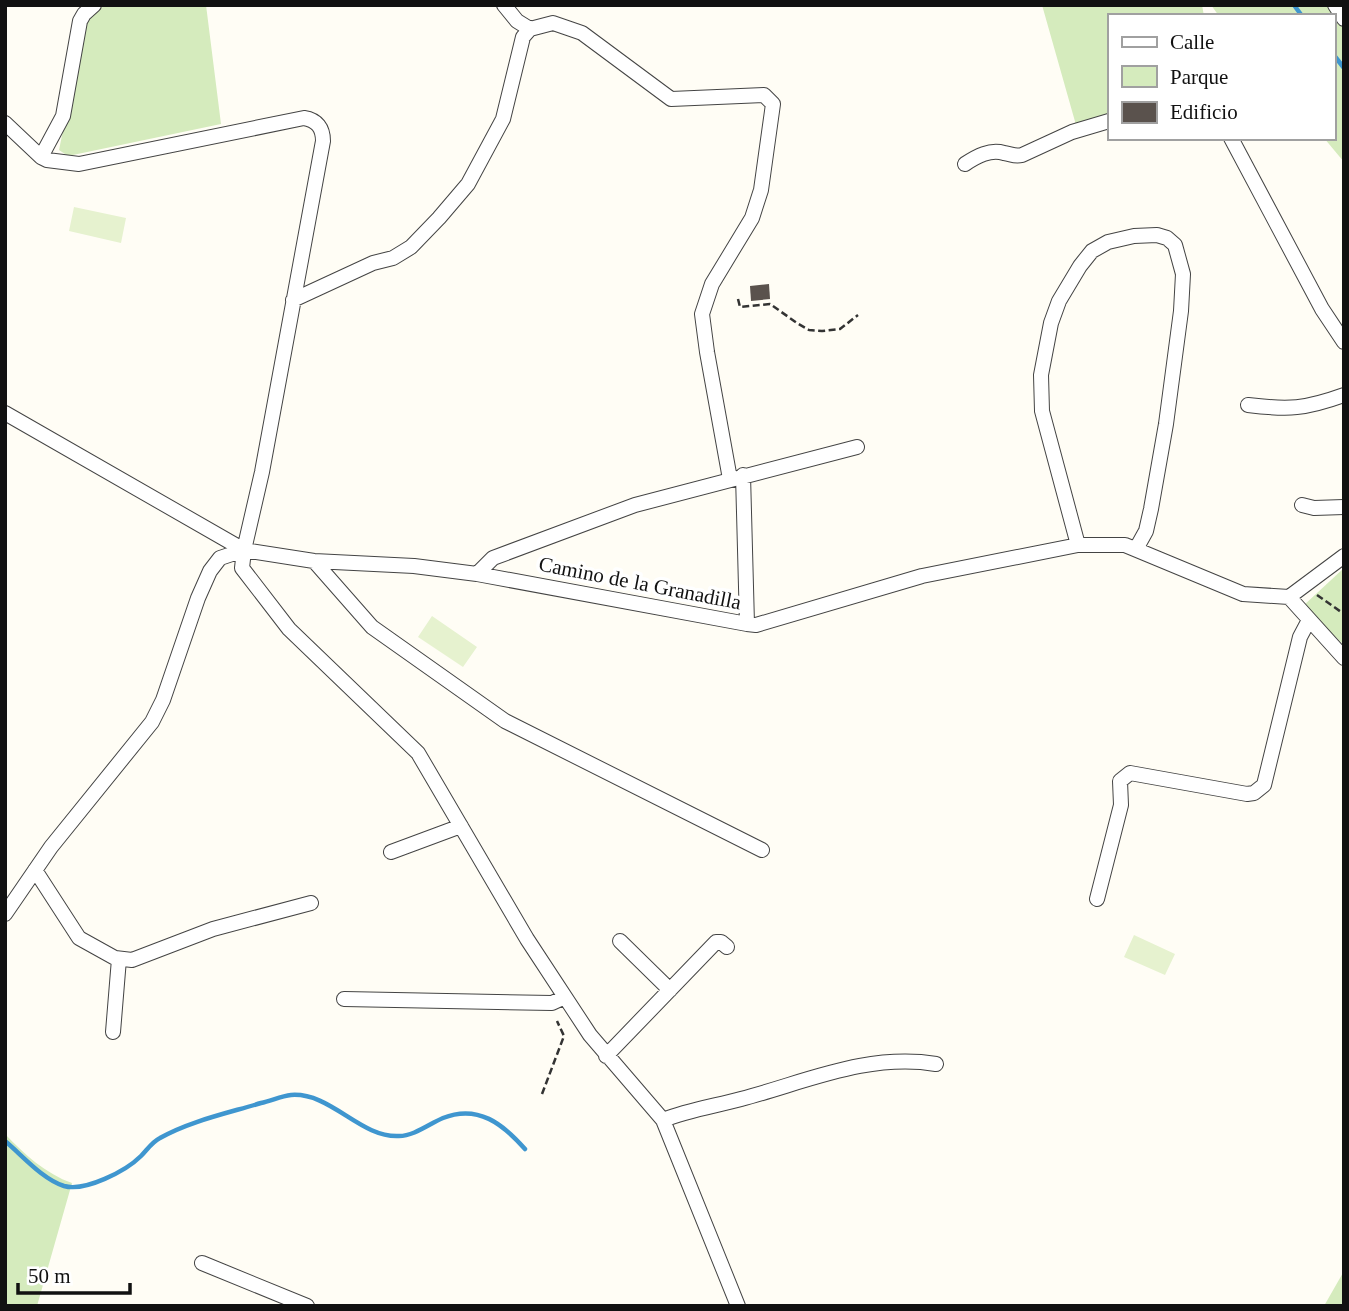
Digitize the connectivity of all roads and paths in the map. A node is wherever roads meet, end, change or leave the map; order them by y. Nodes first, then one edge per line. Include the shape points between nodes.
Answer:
1 (94, 5) edge
2 (504, 5) edge
3 (1335, 5) edge
4 (1344, 19) edge
5 (530, 29) junction
6 (1108, 121) edge
7 (5, 123) edge
8 (1232, 140) edge
9 (41, 157) junction
10 (965, 164) dead end
11 (738, 299) dead end
12 (293, 300) junction
13 (858, 315) dead end
14 (1344, 342) edge
15 (1344, 395) edge
16 (1248, 405) dead end
17 (5, 413) edge
18 (858, 447) dead end
19 (736, 477) junction
20 (1302, 505) dead end
21 (1344, 508) edge
22 (1078, 545) junction
23 (1136, 549) junction
24 (244, 550) junction
25 (1344, 556) edge
26 (314, 561) junction
27 (477, 574) junction
28 (1301, 588) junction
29 (1289, 597) junction
30 (1344, 614) edge
31 (1309, 620) junction
32 (747, 624) junction
33 (1344, 658) edge
34 (461, 826) junction
35 (762, 850) dead end
36 (391, 852) dead end
37 (35, 870) junction
38 (1097, 899) dead end
39 (311, 903) dead end
40 (5, 914) edge
41 (620, 941) dead end
42 (727, 947) dead end
43 (119, 959) junction
44 (670, 990) junction
45 (565, 997) junction
46 (344, 999) dead end
47 (557, 1021) dead end
48 (113, 1032) dead end
49 (606, 1056) junction
50 (936, 1063) dead end
51 (542, 1094) dead end
52 (663, 1120) junction
53 (202, 1263) dead end
54 (307, 1306) edge
55 (738, 1306) edge

1 - 9 street via 80,22 63,116
2 - 5 street
3 - 4 street
5 - 12 street via 523,37 503,119 468,184 439,218 411,247 393,258
5 - 19 street via 553,23 582,33 671,99 764,95 773,104 761,190 752,218 712,284 702,314
6 - 10 street via 1013,157 990,152
7 - 9 street
8 - 14 street
9 - 12 street via 79,163 310,119 321,128 323,141
11 - 13 path via 740,307 770,304 809,330 840,329
12 - 24 street
15 - 16 street via 1302,408
17 - 24 street, Camino de la Granadilla
18 - 19 street
19 - 27 street via 563,531 494,558
19 - 32 street
20 - 21 street
22 - 23 street, Camino de la Granadilla
22 - 23 street via 1042,411 1041,375 1051,323 1059,301 1092,251 1108,242 1157,235 1175,245 1183,274 1181,312 1146,531
22 - 32 street, Camino de la Granadilla via 922,576
23 - 29 street, Camino de la Granadilla via 1243,594
24 - 26 street, Camino de la Granadilla
24 - 34 street via 242,568 289,629 418,753
24 - 37 street via 220,558 210,571 152,722
25 - 28 street
26 - 27 street, Camino de la Granadilla
26 - 35 street via 372,627 505,721
27 - 32 street, Camino de la Granadilla
28 - 29 street
28 - 30 path
29 - 31 street
31 - 33 street
31 - 38 street via 1300,637 1264,785 1247,794 1126,775 1119,785 1121,805
34 - 36 street
34 - 45 street
37 - 40 street
37 - 43 street via 79,938
39 - 43 street via 213,929 132,960
41 - 44 street
42 - 44 street via 716,942
43 - 48 street
44 - 49 street
45 - 46 street via 552,1003
45 - 49 street
47 - 51 path via 564,1036
49 - 52 street
50 - 52 street via 876,1062
52 - 55 street
53 - 54 street

